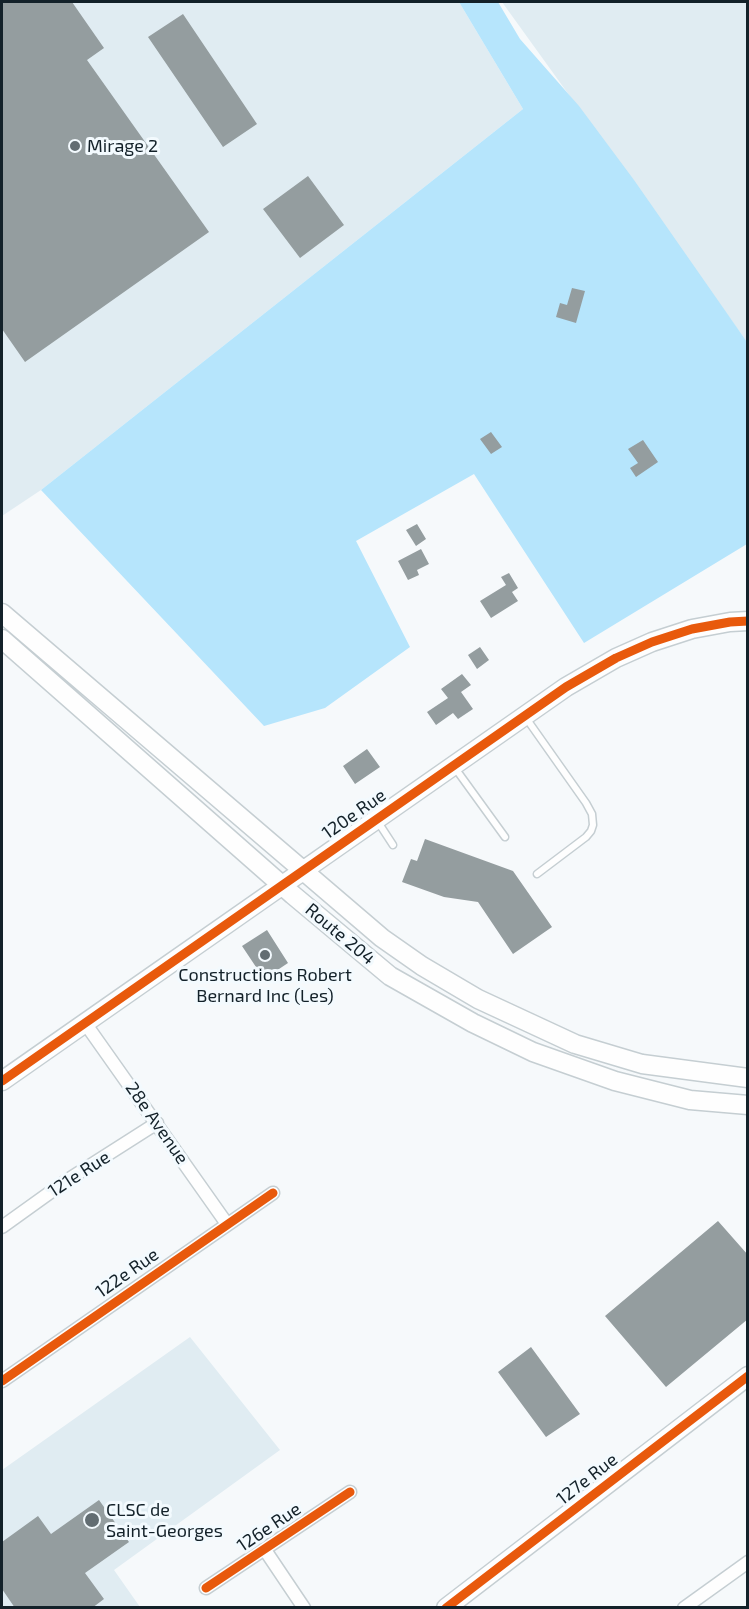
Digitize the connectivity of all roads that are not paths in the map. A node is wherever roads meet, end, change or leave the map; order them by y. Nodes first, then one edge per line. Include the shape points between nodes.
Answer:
1 (2, 613) edge
2 (747, 621) edge
3 (2, 639) edge
4 (524, 715) junction
5 (453, 765) junction
6 (376, 819) junction
7 (505, 837) dead end
8 (393, 845) dead end
9 (301, 870) junction
10 (537, 874) dead end
11 (282, 884) junction
12 (85, 1023) junction
13 (747, 1078) edge
14 (2, 1081) edge
15 (747, 1105) edge
16 (157, 1123) junction
17 (273, 1193) dead end
18 (227, 1224) junction
19 (2, 1227) edge
20 (747, 1376) edge
21 (2, 1381) edge
22 (350, 1492) dead end
23 (265, 1550) junction
24 (747, 1562) edge
25 (206, 1588) dead end
26 (304, 1608) edge
27 (446, 1608) edge
28 (684, 1608) edge

1 - 9 main road, Route 204
2 - 4 main road, 120e Rue via 692,629 652,642 615,658
3 - 11 main road, Route 204
4 - 5 main road, 120e Rue
4 - 10 lane via 592,814 593,825 586,837
5 - 6 main road, 120e Rue
5 - 7 lane
6 - 8 lane
6 - 9 main road, 120e Rue
9 - 11 main road, 120e Rue
9 - 13 main road, Route 204 via 422,966 525,1021 575,1044 642,1064
11 - 12 main road, 120e Rue
11 - 15 main road, Route 204 via 390,976 533,1052 615,1081 690,1100
12 - 14 main road, 120e Rue
12 - 16 street, 28e Avenue
16 - 18 street, 28e Avenue
16 - 19 street, 121e Rue
17 - 18 street, 122e Rue
18 - 21 street, 122e Rue
20 - 27 main road, 127e Rue
22 - 23 street, 126e Rue
23 - 25 street, 126e Rue
23 - 26 street
24 - 28 street

